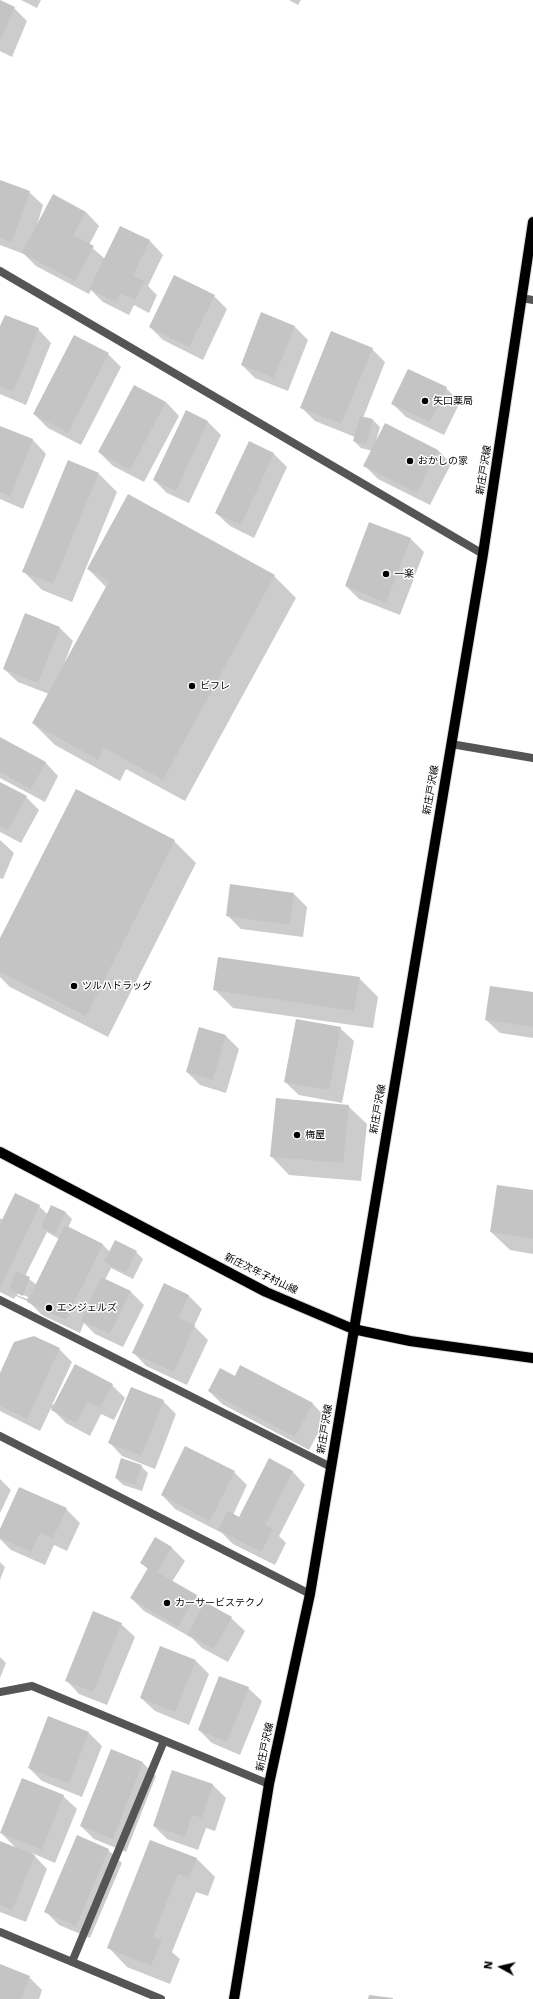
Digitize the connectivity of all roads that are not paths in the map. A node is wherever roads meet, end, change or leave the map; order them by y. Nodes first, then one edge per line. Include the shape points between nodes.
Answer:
1 (533, 222) edge
2 (0, 271) edge
3 (522, 298) junction
4 (533, 300) edge
5 (483, 554) junction
6 (451, 744) junction
7 (533, 758) edge
8 (0, 1152) edge
9 (0, 1300) edge
10 (353, 1329) junction
11 (533, 1358) edge
12 (0, 1436) edge
13 (331, 1467) junction
14 (310, 1594) junction
15 (0, 1692) edge
16 (164, 1741) junction
17 (269, 1784) junction
18 (0, 1932) edge
19 (72, 1962) junction
20 (160, 1999) edge
21 (234, 1999) edge

1 - 3 main road, 新庄戸沢線
2 - 5 street
3 - 4 street
3 - 5 main road, 新庄戸沢線
5 - 6 main road, 新庄戸沢線
6 - 7 street
6 - 10 main road, 新庄戸沢線
8 - 10 main road, 新庄次年子村山線 via 266,1292
9 - 13 street
10 - 11 main road, 新庄次年子村山線 via 410,1341
10 - 13 main road, 新庄戸沢線
12 - 14 street
13 - 14 main road, 新庄戸沢線
14 - 17 main road, 新庄戸沢線
15 - 16 street via 32,1686
16 - 17 street
16 - 19 street
17 - 21 main road, 新庄戸沢線
18 - 19 street
19 - 20 street

